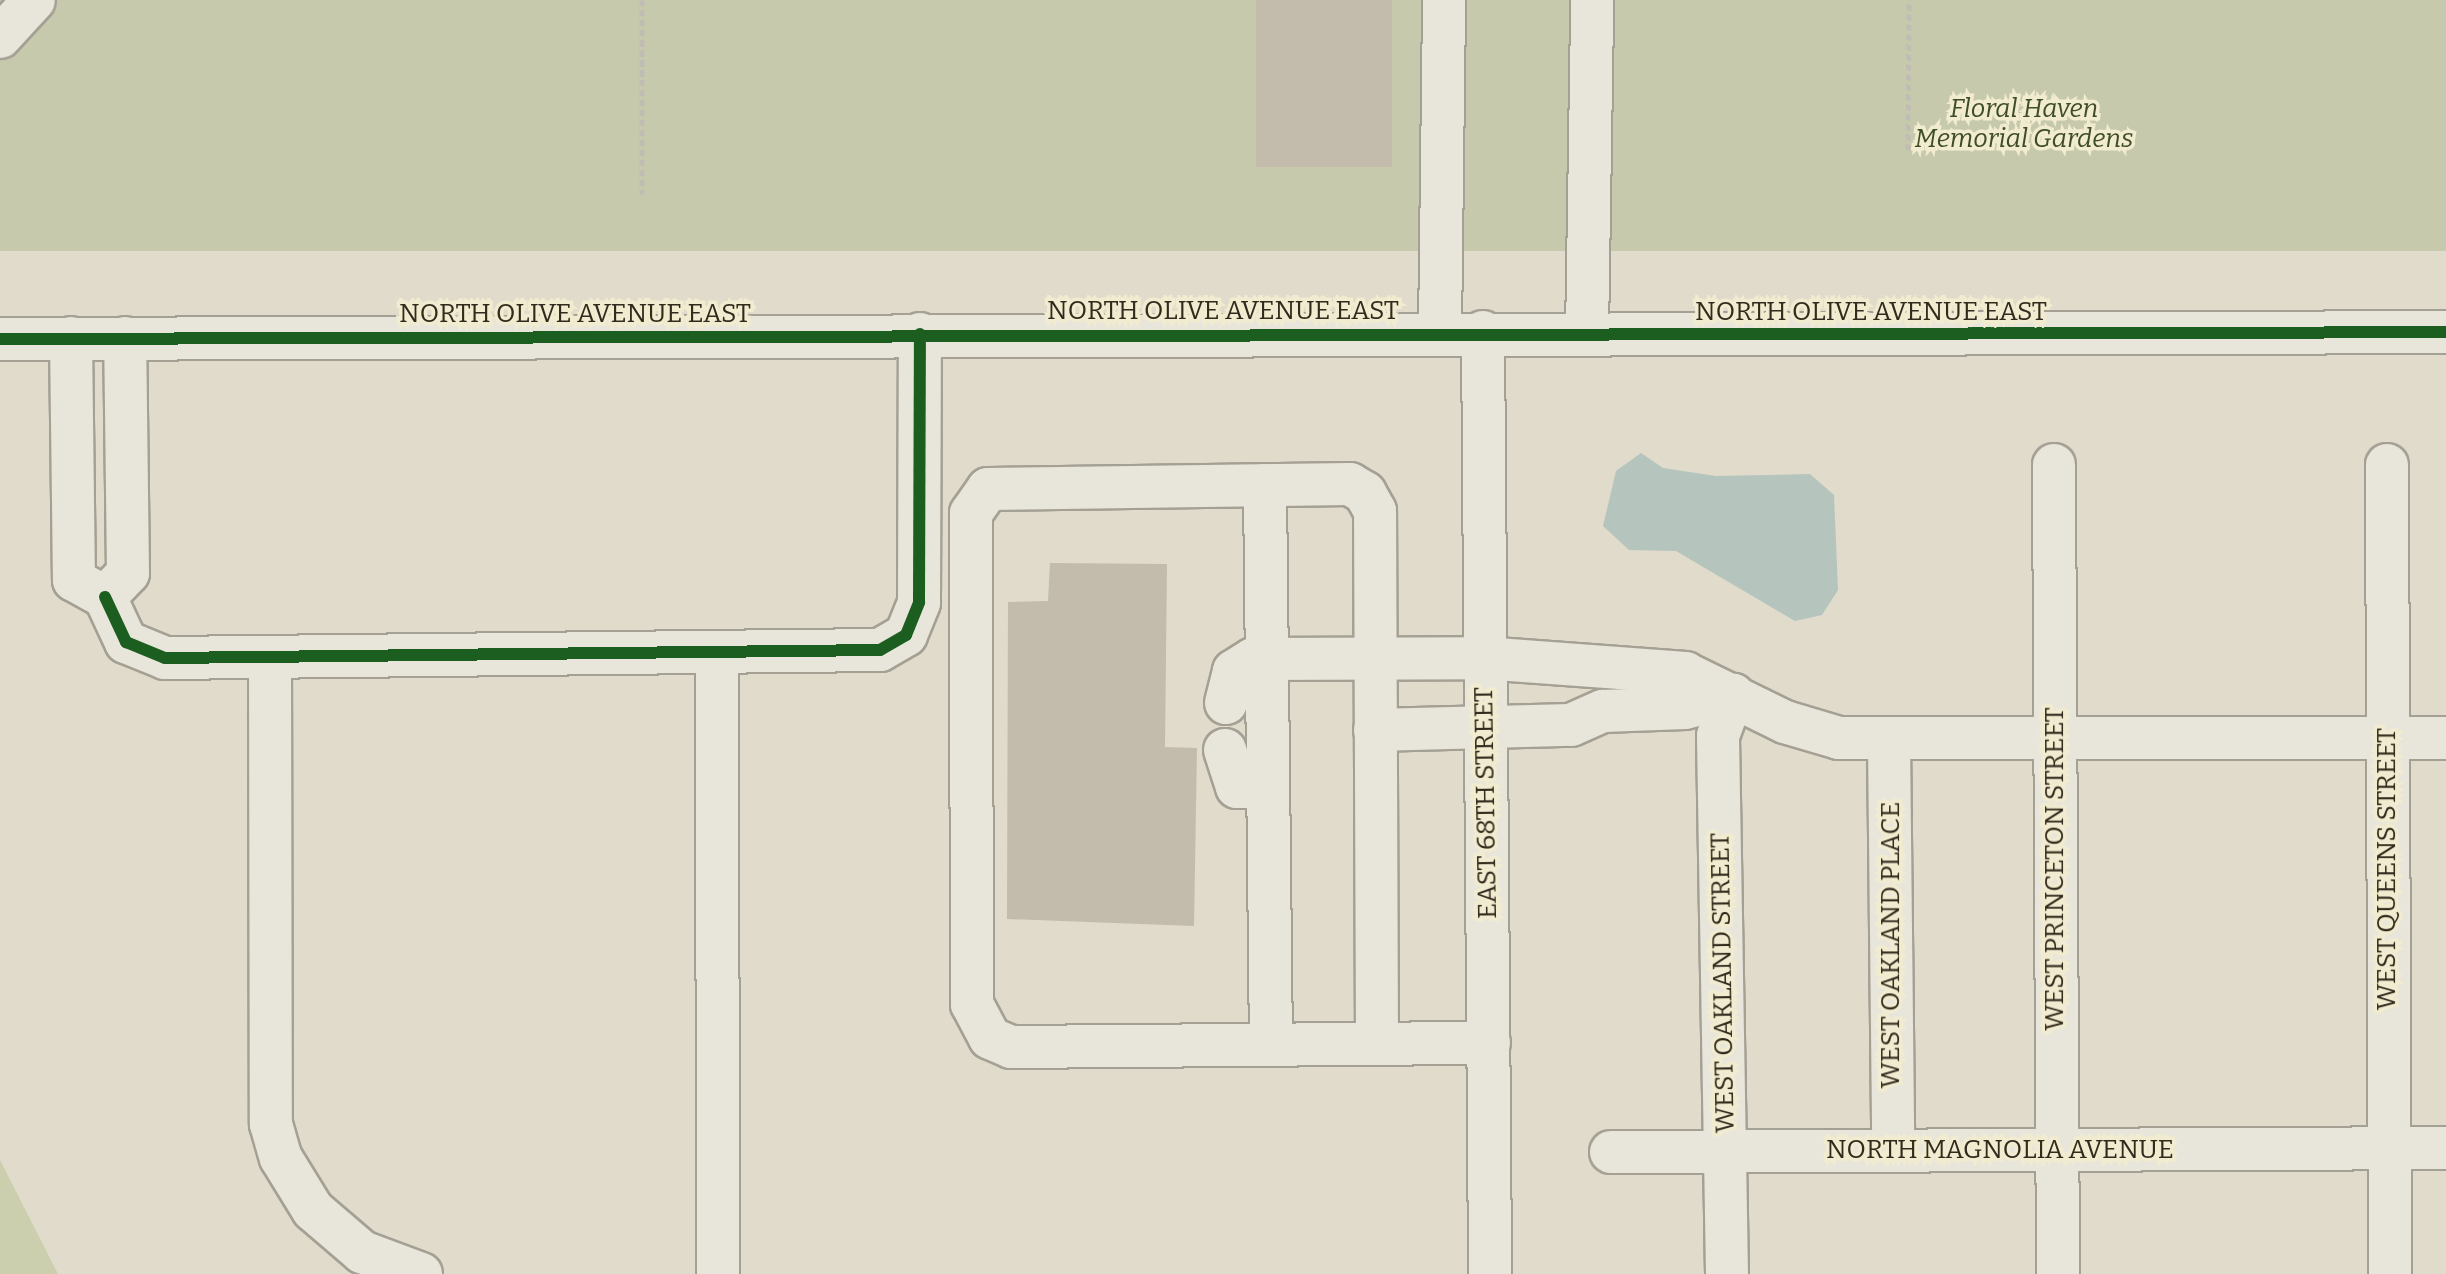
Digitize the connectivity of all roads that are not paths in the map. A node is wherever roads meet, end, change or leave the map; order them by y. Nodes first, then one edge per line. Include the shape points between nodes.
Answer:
1 (34, 0) edge
2 (1444, 0) edge
3 (1592, 0) edge
4 (0, 37) edge
5 (1440, 332) junction
6 (1483, 332) junction
7 (2446, 332) edge
8 (920, 334) junction
9 (1587, 334) junction
10 (71, 338) junction
11 (125, 338) junction
12 (0, 339) edge
13 (2054, 465) dead end
14 (2387, 465) dead end
15 (1265, 485) junction
16 (128, 498) junction
17 (73, 499) junction
18 (105, 597) junction
19 (717, 655) junction
20 (270, 657) junction
21 (1483, 658) junction
22 (1267, 659) junction
23 (1375, 662) junction
24 (1603, 669) junction
25 (1733, 695) junction
26 (1226, 703) dead end
27 (1603, 711) junction
28 (1485, 727) junction
29 (1375, 730) junction
30 (2054, 738) junction
31 (2446, 738) edge
32 (2387, 739) junction
33 (1889, 740) junction
34 (1225, 750) dead end
35 (1268, 787) junction
36 (1489, 1043) junction
37 (1377, 1044) junction
38 (1271, 1045) junction
39 (2389, 1148) junction
40 (2446, 1148) edge
41 (2056, 1149) junction
42 (1893, 1150) junction
43 (1726, 1151) junction
44 (1611, 1152) dead end
45 (421, 1274) edge
46 (718, 1274) edge
47 (1490, 1274) edge
48 (1727, 1274) edge
49 (2058, 1274) edge
50 (2390, 1274) edge

1 - 4 street
2 - 5 street
3 - 9 street
5 - 6 street, NORTH OLIVE AVENUE EAST
5 - 8 street, NORTH OLIVE AVENUE EAST
6 - 9 street, NORTH OLIVE AVENUE EAST
6 - 21 street, EAST 68TH STREET
7 - 9 street, NORTH OLIVE AVENUE EAST
8 - 11 street, NORTH OLIVE AVENUE EAST
8 - 19 street via 919,602 906,635 863,654
10 - 11 street, NORTH OLIVE AVENUE EAST
10 - 12 street, NORTH OLIVE AVENUE EAST
10 - 17 street
11 - 16 street
13 - 30 street, WEST PRINCETON STREET
14 - 32 street, WEST QUEENS STREET
15 - 22 street
15 - 23 street via 1350,484 1365,493 1375,511
15 - 38 street via 997,485 975,503 972,1004 990,1038 1011,1047
16 - 17 street
16 - 18 street via 128,573
17 - 18 street via 74,580
18 - 20 street via 113,622 141,653
19 - 20 street
19 - 46 street
20 - 45 street via 271,1124 281,1158 313,1210 362,1252
21 - 23 street
21 - 24 street
21 - 28 street, EAST 68TH STREET
22 - 23 street via 1354,655
22 - 26 street via 1242,663
22 - 35 street
23 - 29 street
24 - 25 street via 1685,673
24 - 27 street
25 - 27 street via 1685,708
25 - 33 street via 1785,722 1839,738
25 - 43 street, WEST OAKLAND STREET via 1718,736
27 - 28 street via 1571,725
28 - 29 street
28 - 36 street, EAST 68TH STREET
29 - 37 street
30 - 32 street
30 - 33 street
30 - 41 street, WEST PRINCETON STREET
31 - 32 street
32 - 39 street, WEST QUEENS STREET
33 - 42 street, WEST OAKLAND PLACE
34 - 35 street via 1237,787
35 - 38 street
36 - 37 street
36 - 47 street, EAST 68TH STREET
37 - 38 street
39 - 40 street, NORTH MAGNOLIA AVENUE
39 - 41 street, NORTH MAGNOLIA AVENUE
39 - 50 street, WEST QUEENS STREET
41 - 42 street, NORTH MAGNOLIA AVENUE
41 - 49 street, WEST PRINCETON STREET
42 - 43 street, NORTH MAGNOLIA AVENUE
43 - 44 street, NORTH MAGNOLIA AVENUE
43 - 48 street, WEST OAKLAND STREET

